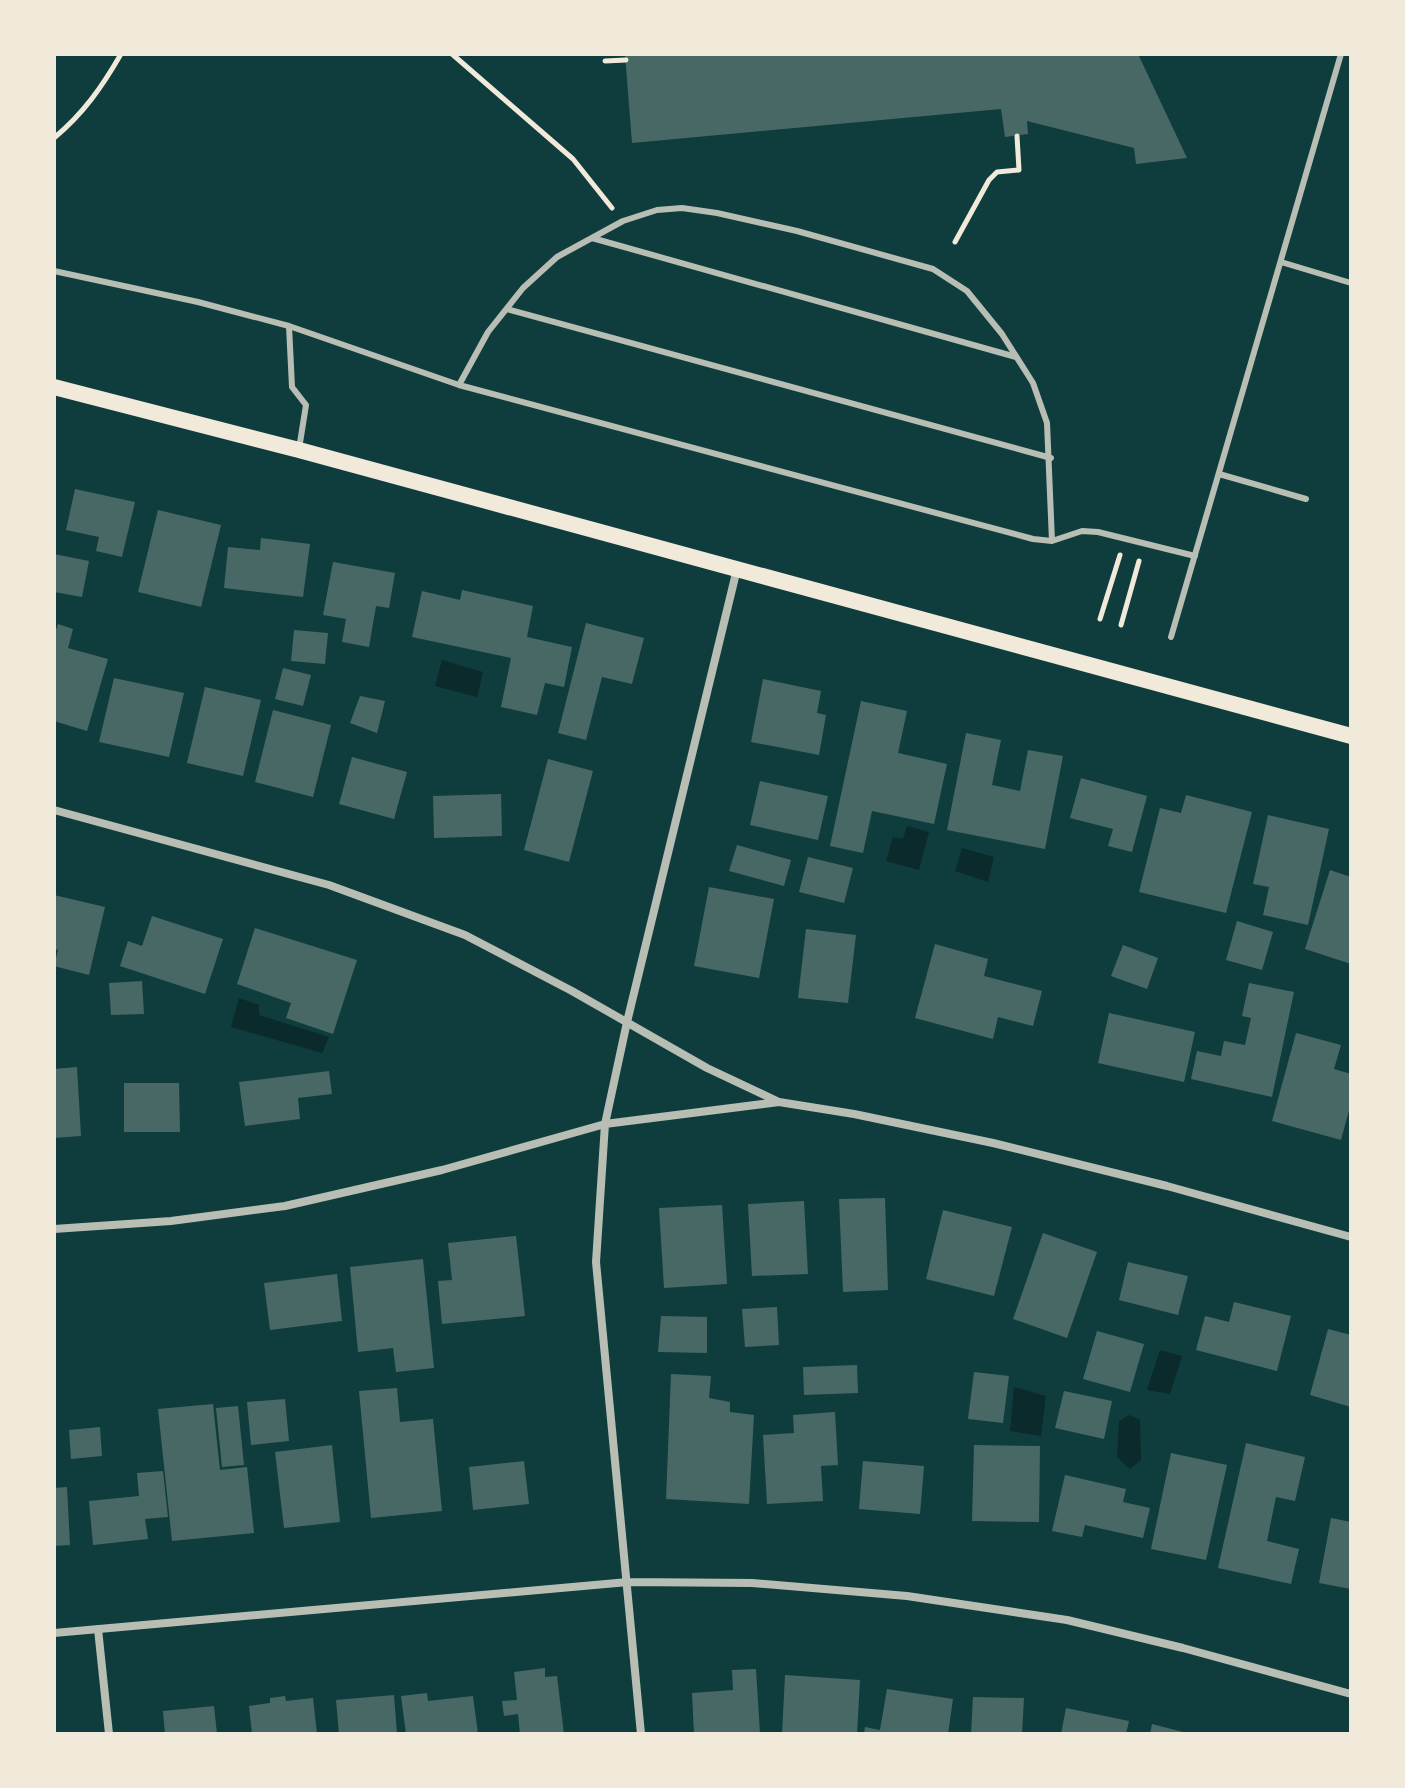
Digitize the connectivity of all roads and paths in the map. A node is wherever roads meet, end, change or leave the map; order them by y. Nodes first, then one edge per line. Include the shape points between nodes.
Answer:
1 (121, 54) edge
2 (452, 54) edge
3 (1341, 54) edge
4 (626, 60) dead end
5 (605, 61) dead end
6 (1017, 136) dead end
7 (54, 138) edge
8 (623, 221) junction
9 (591, 238) junction
10 (955, 242) dead end
11 (1281, 262) junction
12 (54, 271) edge
13 (1351, 283) edge
14 (507, 309) junction
15 (289, 326) junction
16 (1016, 357) junction
17 (459, 385) junction
18 (54, 387) edge
19 (299, 450) junction
20 (1051, 458) junction
21 (1219, 474) junction
22 (1306, 499) dead end
23 (1125, 539) junction
24 (1052, 541) junction
25 (1144, 543) junction
26 (1195, 556) junction
27 (737, 568) junction
28 (1100, 619) dead end
29 (1121, 625) dead end
30 (1171, 637) dead end
31 (1351, 736) edge
32 (54, 810) edge
33 (627, 1022) junction
34 (779, 1102) junction
35 (605, 1124) junction
36 (54, 1229) edge
37 (1351, 1237) edge
38 (628, 1582) junction
39 (98, 1629) junction
40 (54, 1633) edge
41 (1351, 1694) edge
42 (109, 1734) edge
43 (641, 1734) edge

1 - 7 path via 100,91
2 - 8 path via 573,159
3 - 11 lane
4 - 5 path
6 - 10 path via 1019,170 997,172 989,180
8 - 9 lane
8 - 16 lane via 657,210 717,213 933,269 967,291
9 - 14 lane via 557,257
9 - 16 lane
11 - 13 lane
11 - 21 lane
12 - 15 lane
14 - 17 lane
14 - 20 lane
15 - 17 lane
15 - 19 lane via 292,387 306,405
16 - 20 lane via 1033,383 1047,423
17 - 24 lane
18 - 19 main road
19 - 27 main road
20 - 24 lane
21 - 22 lane
21 - 26 lane
23 - 24 lane via 1082,531
23 - 25 lane
23 - 28 path
25 - 26 lane
25 - 29 path
26 - 30 lane
27 - 31 main road
27 - 33 street
32 - 33 street via 329,885 465,935
33 - 34 street
33 - 35 street
34 - 35 street
34 - 37 street via 993,1143
35 - 36 street via 442,1170 285,1206
35 - 38 street via 596,1262
38 - 39 street
38 - 41 street via 752,1583 907,1596 1053,1618
38 - 43 street
39 - 40 street
39 - 42 street

